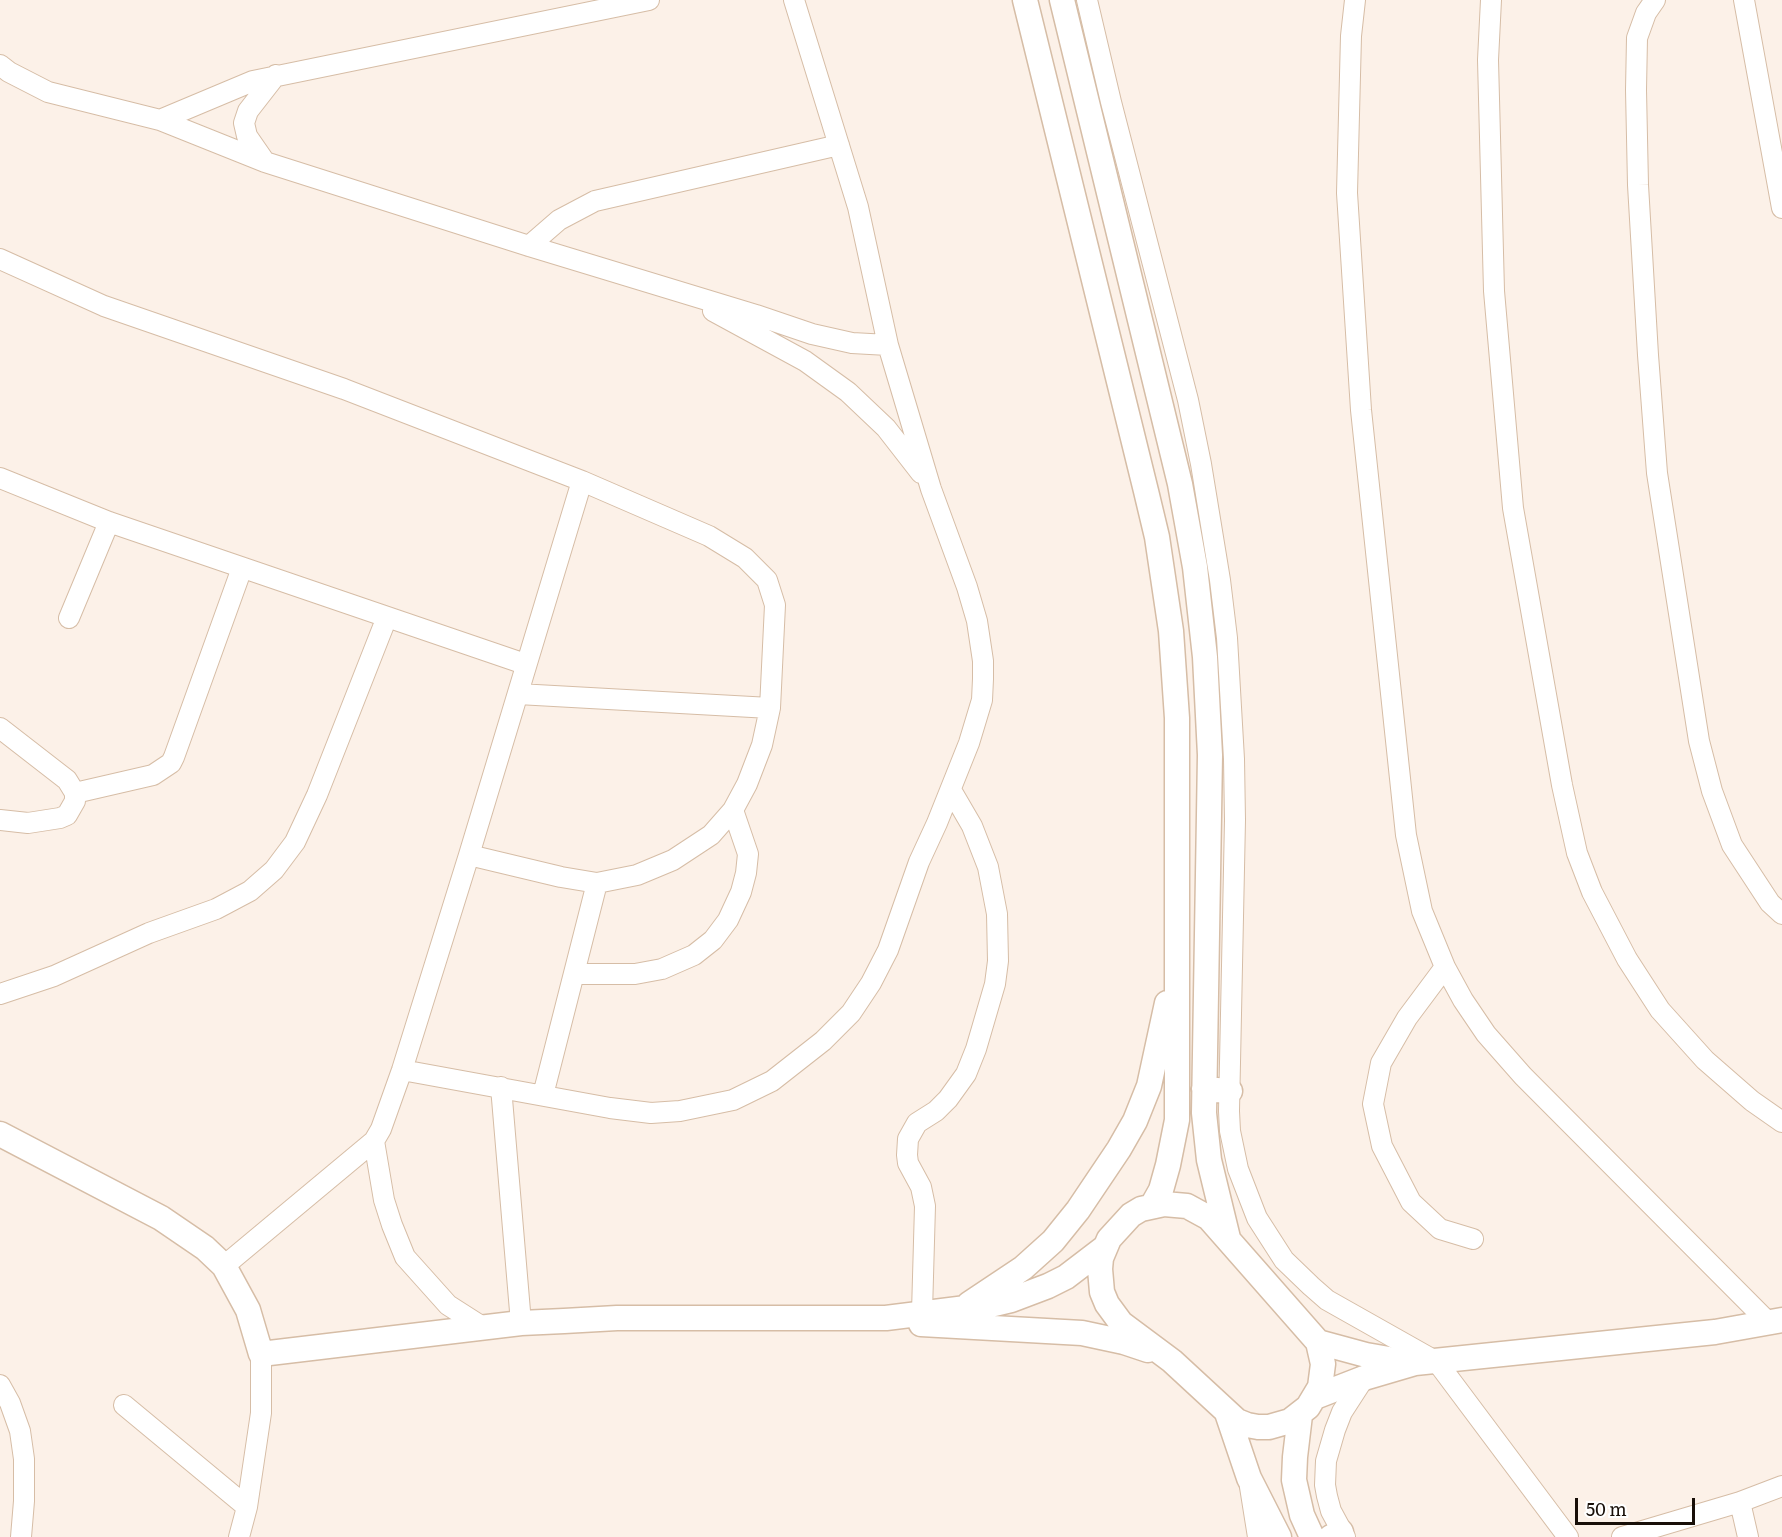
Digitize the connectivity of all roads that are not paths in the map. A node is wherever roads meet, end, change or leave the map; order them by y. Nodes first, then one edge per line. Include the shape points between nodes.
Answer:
1 (649, 0) edge
2 (794, 0) edge
3 (1025, 0) edge
4 (1062, 0) edge
5 (1087, 0) edge
6 (1355, 0) edge
7 (1491, 0) edge
8 (1655, 0) edge
9 (1744, 0) edge
10 (0, 65) edge
11 (276, 75) junction
12 (1774, 113) edge
13 (160, 120) junction
14 (840, 145) junction
15 (266, 162) junction
16 (1782, 208) edge
17 (529, 246) junction
18 (0, 259) edge
19 (681, 294) junction
20 (888, 345) junction
21 (0, 478) edge
22 (582, 481) junction
23 (931, 489) junction
24 (109, 522) junction
25 (242, 568) junction
26 (387, 617) junction
27 (69, 618) dead end
28 (525, 664) junction
29 (518, 694) junction
30 (770, 708) junction
31 (0, 728) edge
32 (951, 790) junction
33 (75, 793) junction
34 (733, 810) junction
35 (0, 820) edge
36 (470, 855) junction
37 (597, 883) junction
38 (1782, 914) edge
39 (1178, 957) junction
40 (1445, 967) junction
41 (575, 974) junction
42 (0, 994) edge
43 (402, 1070) junction
44 (501, 1087) junction
45 (1204, 1089) junction
46 (1230, 1091) junction
47 (543, 1095) junction
48 (1782, 1122) edge
49 (0, 1134) edge
50 (374, 1141) junction
51 (1152, 1206) junction
52 (1228, 1238) junction
53 (1473, 1239) dead end
54 (1104, 1248) junction
55 (224, 1266) junction
56 (963, 1308) junction
57 (922, 1312) junction
58 (886, 1318) junction
59 (1775, 1321) edge
60 (521, 1323) junction
61 (484, 1328) junction
62 (1318, 1342) junction
63 (261, 1354) junction
64 (1172, 1361) junction
65 (1426, 1363) junction
66 (1364, 1378) junction
67 (0, 1385) edge
68 (124, 1405) dead end
69 (1308, 1406) junction
70 (1227, 1413) junction
71 (1249, 1478) junction
72 (1782, 1486) edge
73 (1740, 1502) junction
74 (247, 1507) junction
75 (1339, 1535) edge
76 (21, 1537) edge
77 (239, 1537) edge
78 (1258, 1537) edge
79 (1279, 1537) edge
80 (1312, 1537) edge
81 (1568, 1537) edge
82 (1622, 1537) edge
83 (1748, 1537) edge

1 - 11 street
2 - 14 street
3 - 39 street via 1146,491 1165,584 1177,718
4 - 45 street via 1180,484 1195,567 1210,755
5 - 46 street via 1188,400 1220,580 1234,759
6 - 40 street via 1347,193 1361,410 1406,835 1422,911
7 - 48 street via 1488,60 1494,291 1511,486 1531,617 1577,853 1622,949 1660,1010 1705,1060
8 - 38 street via 1637,38 1636,90 1657,473 1699,741 1712,791 1732,845 1770,903
9 - 12 street
10 - 13 street via 48,92
11 - 13 street
11 - 15 street via 248,111 244,123 247,136
12 - 16 street
13 - 15 street
14 - 17 street via 595,201 559,220
14 - 20 street
15 - 17 street
17 - 19 street
18 - 22 street via 104,306 344,389
19 - 20 street via 812,334 852,343
19 - 23 street via 805,361 848,392 903,447
20 - 23 street
21 - 24 street
22 - 28 street
22 - 30 street via 709,536 745,558 766,580 775,605
23 - 32 street via 967,587 983,661 982,700
24 - 25 street
24 - 27 street
25 - 26 street
25 - 33 street via 171,763 153,775
26 - 28 street
26 - 42 street via 317,795 295,842 274,870 250,891 216,909 149,933 54,976
28 - 29 street
29 - 30 street
29 - 36 street
30 - 34 street via 762,745
31 - 33 street via 67,780
32 - 47 street via 919,862 888,950 871,983 851,1013 823,1041 772,1081 733,1100 651,1113
32 - 57 street via 972,826 988,867 997,914 998,961 995,984 966,1074 948,1099 917,1124 908,1139 908,1162 926,1206
33 - 35 street via 72,809 60,818 28,823
34 - 37 street via 711,835 673,860 637,875
34 - 41 street via 748,854 746,873 728,920 713,940 694,955 662,969 635,974
36 - 37 street
36 - 43 street
37 - 41 street
39 - 51 street via 1177,1120 1161,1190
39 - 56 street via 1149,1086 1124,1142 1053,1241 1023,1268
40 - 53 street via 1407,1018 1381,1063 1373,1104 1382,1146 1411,1202 1440,1229
40 - 59 street via 1486,1034 1523,1076
41 - 47 street
43 - 44 street
43 - 50 street
44 - 47 street
44 - 60 street
45 - 46 street
45 - 52 street via 1209,1160
46 - 65 street via 1230,1131 1238,1169 1257,1218 1279,1253 1327,1300
49 - 55 street via 162,1218
50 - 55 street
50 - 61 street via 384,1200 405,1257 448,1305
51 - 52 street via 1175,1204 1199,1211
51 - 54 street via 1122,1223
52 - 62 street
54 - 56 street via 1048,1286 1011,1300
54 - 64 street via 1100,1281 1107,1304 1122,1323
55 - 63 street via 248,1310
56 - 57 street
57 - 58 street
58 - 60 street via 617,1318
58 - 64 street via 905,1323 1082,1333 1124,1342
59 - 65 street via 1715,1332
60 - 61 street
61 - 63 street
62 - 65 street via 1366,1355
62 - 69 street via 1323,1364 1320,1387
63 - 74 street via 261,1413
64 - 70 street
65 - 66 street
65 - 81 street
66 - 69 street
66 - 75 street via 1342,1412 1326,1461 1325,1485
67 - 76 street via 20,1431 24,1459
68 - 74 street
69 - 70 street via 1280,1425 1258,1427
69 - 80 street via 1294,1457 1294,1480
70 - 71 street
71 - 78 street
71 - 79 street
72 - 73 street
73 - 82 street
73 - 83 street
74 - 77 street

